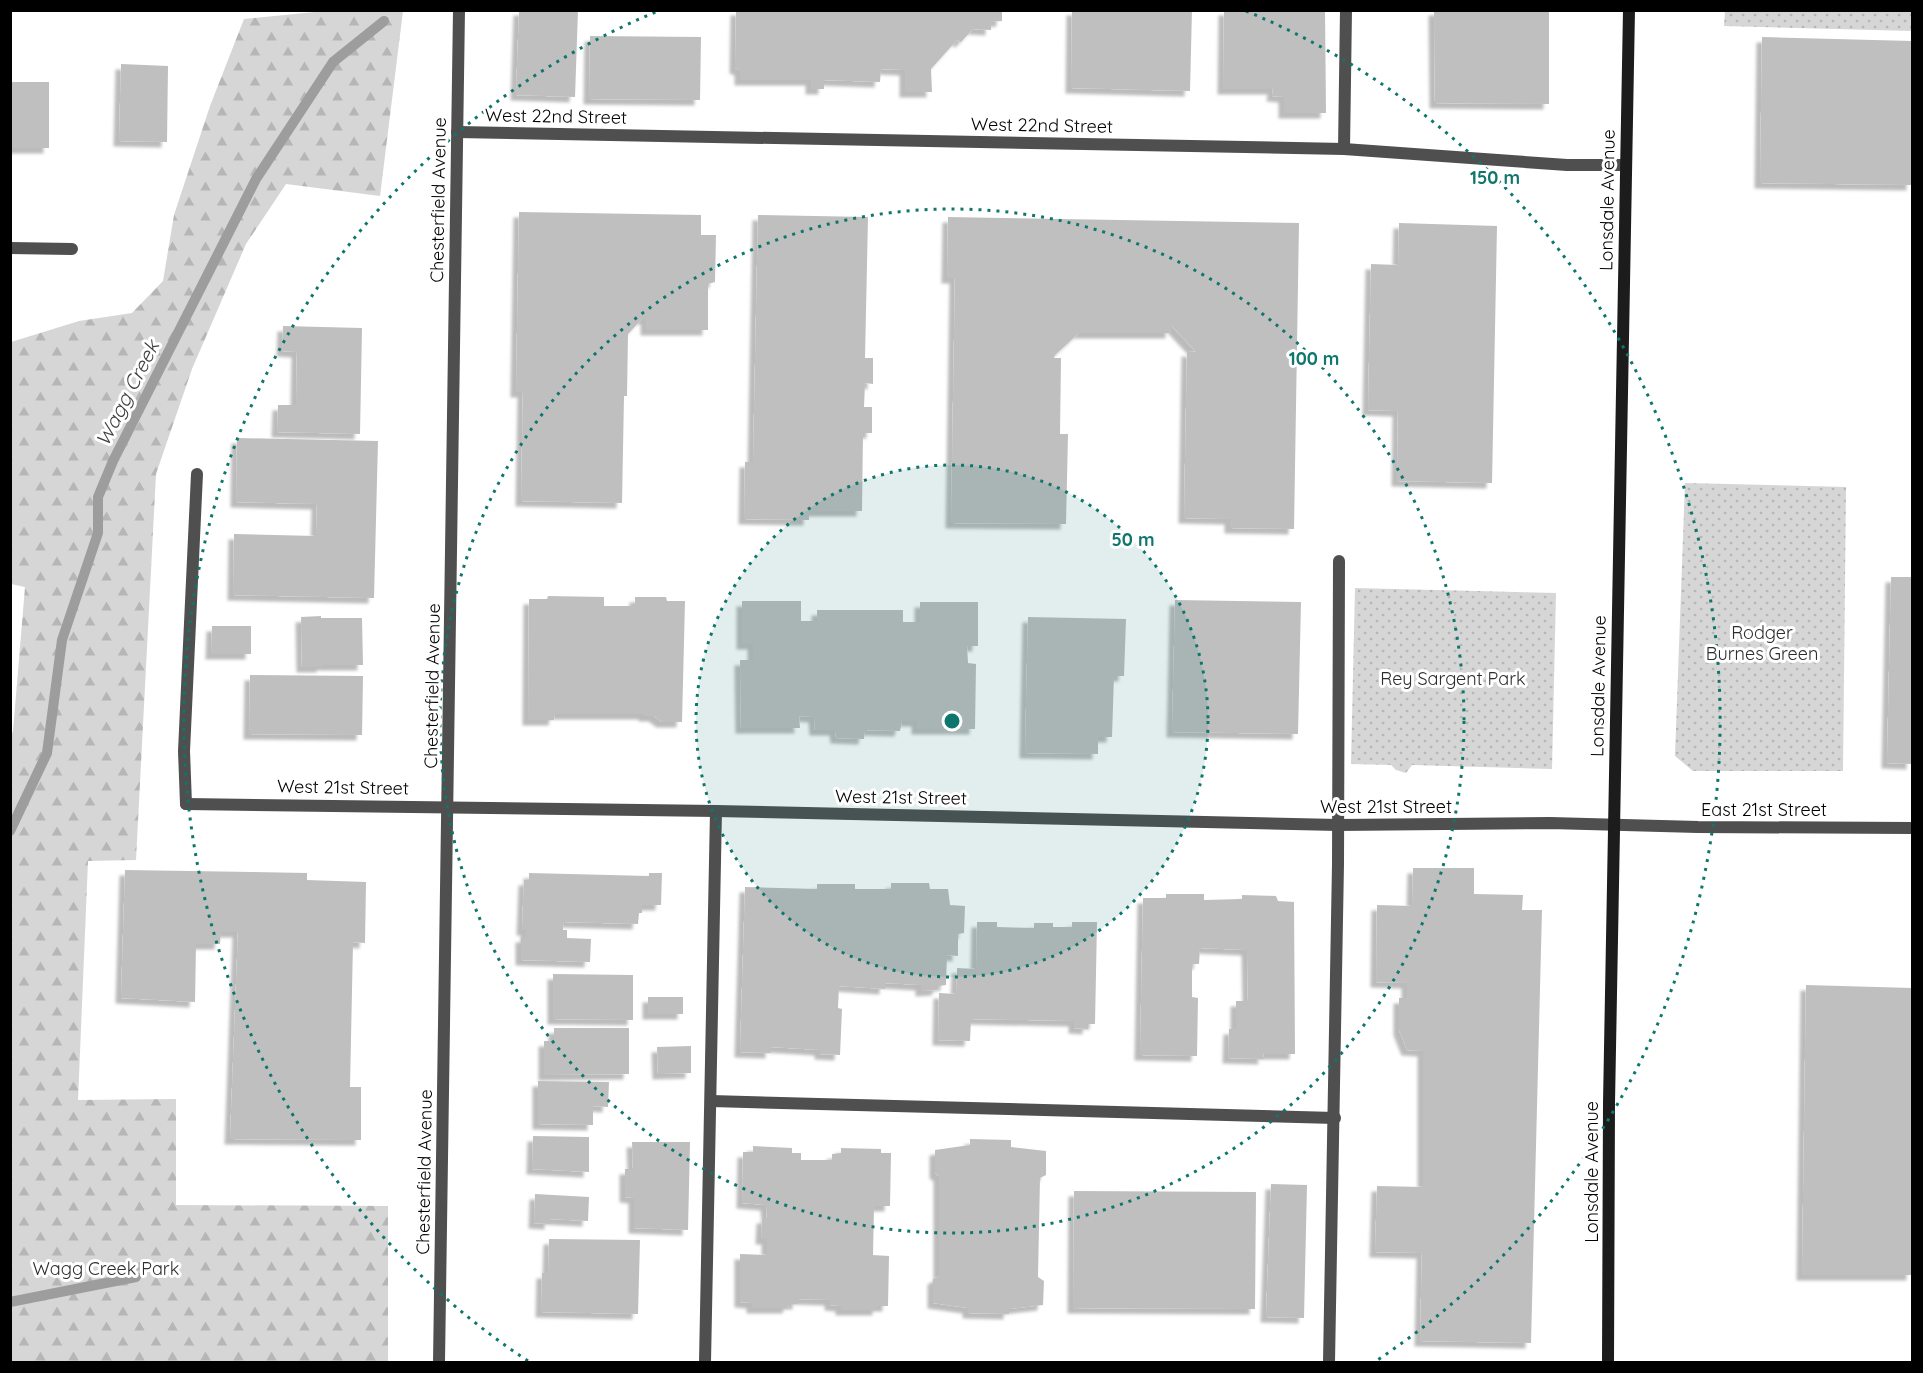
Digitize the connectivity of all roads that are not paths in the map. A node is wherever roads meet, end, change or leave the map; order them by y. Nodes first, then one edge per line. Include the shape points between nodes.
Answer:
1 (459, 10) edge
2 (1346, 10) edge
3 (1629, 10) edge
4 (457, 132) junction
5 (1344, 149) junction
6 (1625, 165) junction
7 (10, 248) edge
8 (72, 249) dead end
9 (197, 474) dead end
10 (1339, 561) dead end
11 (448, 807) junction
12 (716, 811) junction
13 (1338, 825) junction
14 (1615, 825) junction
15 (1912, 828) edge
16 (711, 1101) junction
17 (1335, 1118) junction
18 (440, 1362) edge
19 (705, 1362) edge
20 (1329, 1362) edge
21 (1608, 1362) edge

1 - 4 street, Chesterfield Avenue
2 - 5 street
3 - 6 main road, Lonsdale Avenue
4 - 5 street, West 22nd Street
4 - 11 street, Chesterfield Avenue
5 - 6 street, West 22nd Street via 1567,165
6 - 14 main road, Lonsdale Avenue
7 - 8 street
9 - 11 street, West 21st Street via 183,752 186,804
10 - 13 street
11 - 12 street, West 21st Street
11 - 18 street, Chesterfield Avenue
12 - 13 street, West 21st Street
12 - 16 street
13 - 14 street, West 21st Street
13 - 17 street
14 - 15 street, East 21st Street
14 - 21 main road, Lonsdale Avenue
16 - 17 street
16 - 19 street
17 - 20 street

